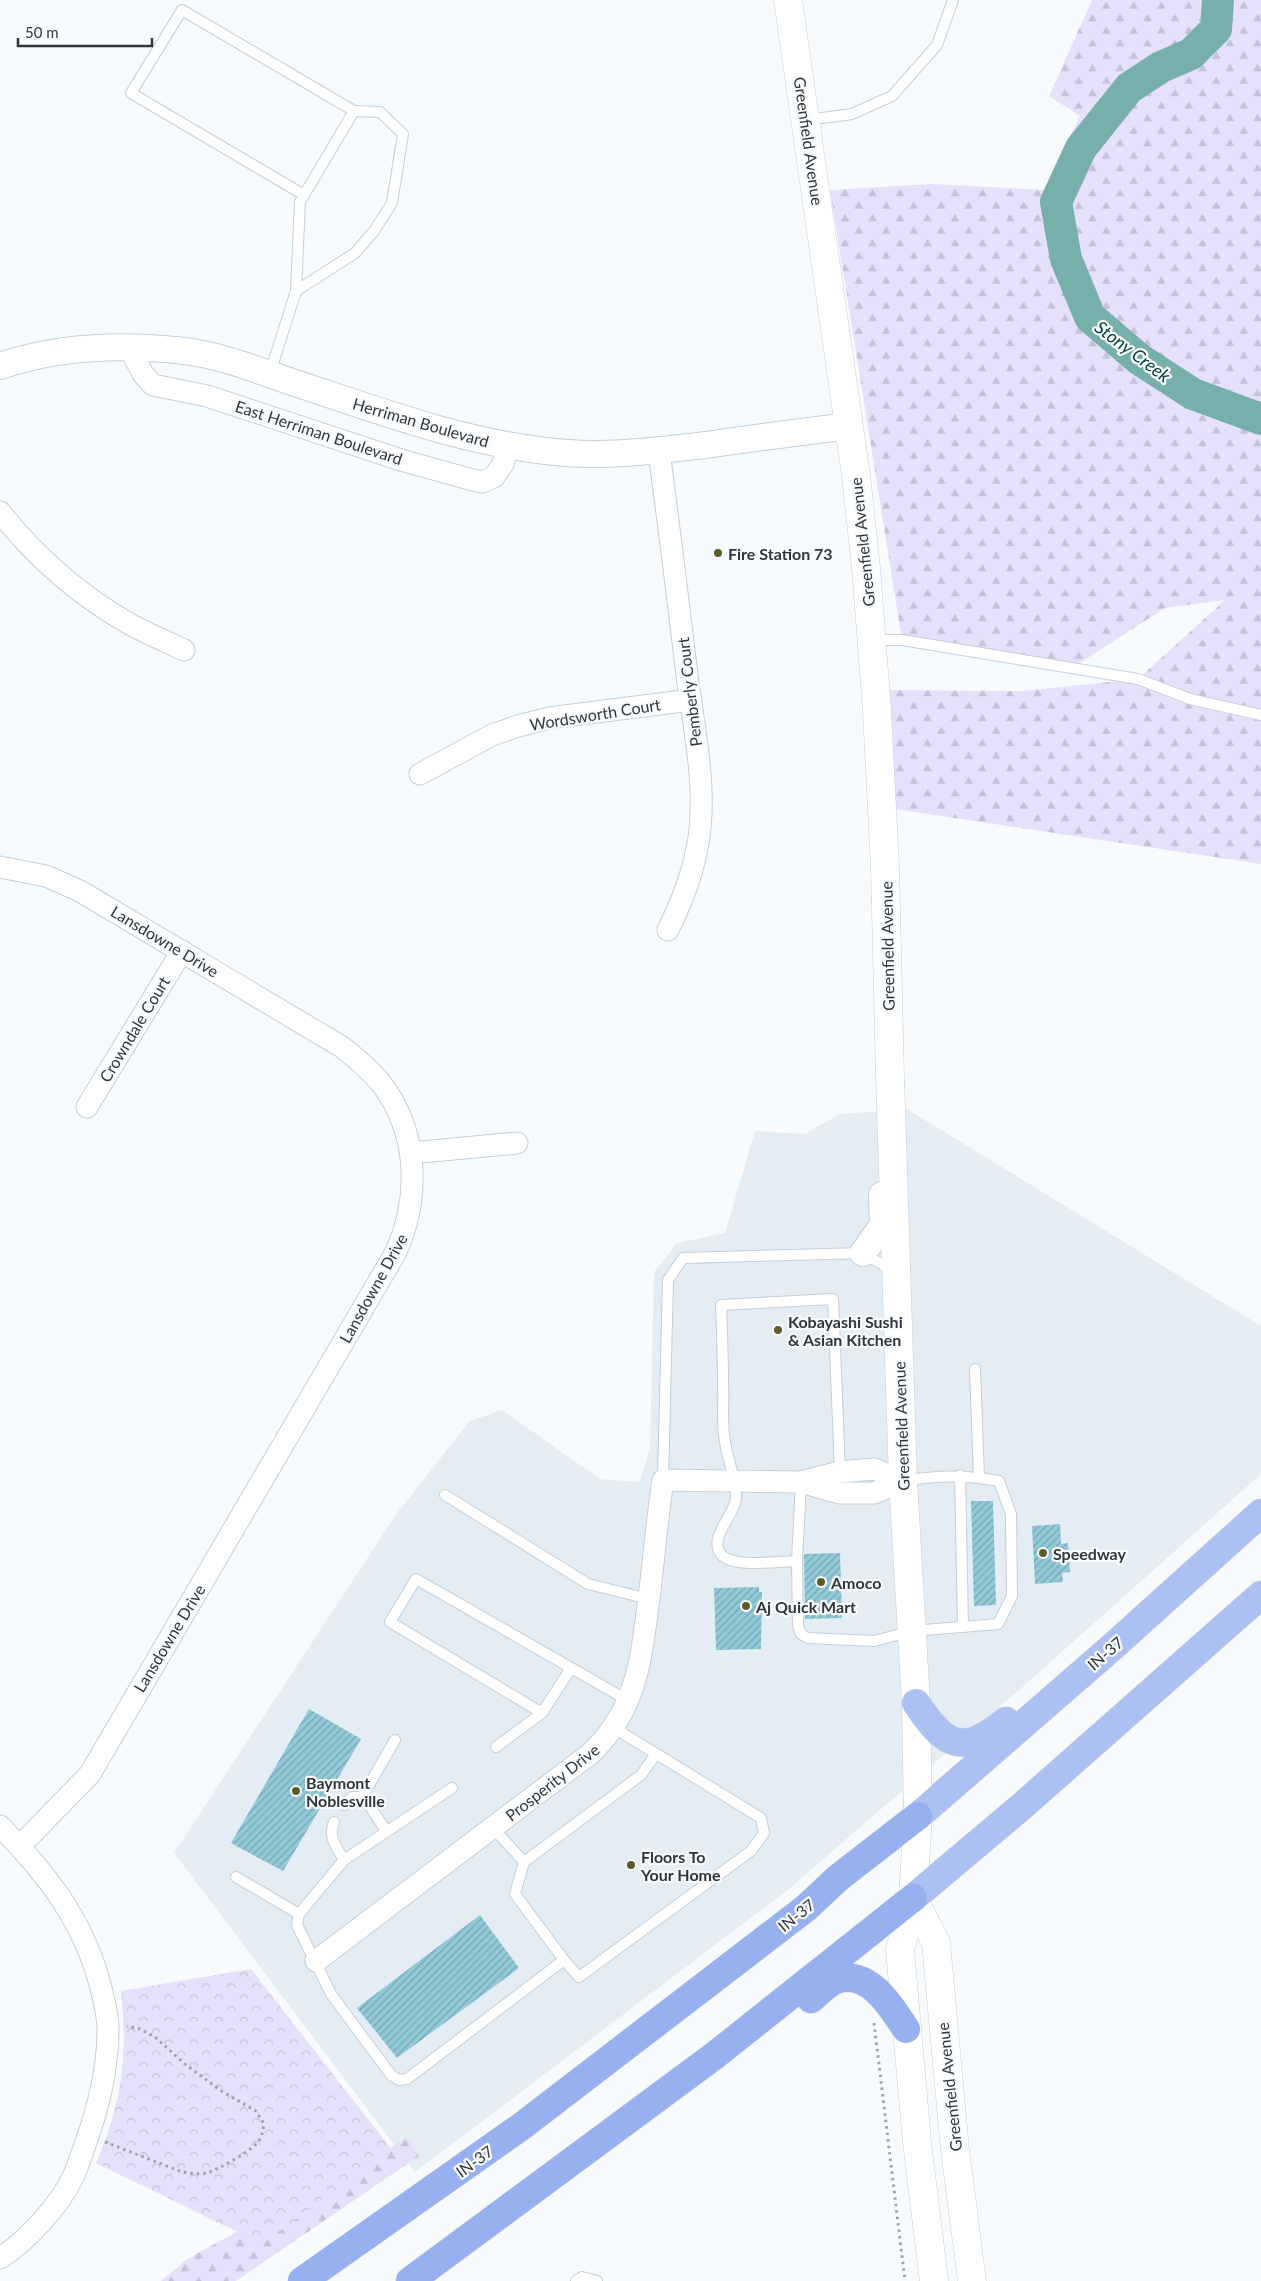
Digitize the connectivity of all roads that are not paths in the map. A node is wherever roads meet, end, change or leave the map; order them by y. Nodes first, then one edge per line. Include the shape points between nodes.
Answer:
1 (788, 0) edge
2 (953, 0) edge
3 (354, 111) junction
4 (806, 120) junction
5 (304, 195) junction
6 (296, 291) junction
7 (129, 347) junction
8 (0, 366) edge
9 (269, 374) junction
10 (849, 426) junction
11 (508, 446) junction
12 (659, 450) junction
13 (0, 512) edge
14 (871, 640) junction
15 (184, 650) dead end
16 (690, 700) junction
17 (1261, 715) edge
18 (420, 774) dead end
19 (0, 867) edge
20 (668, 930) dead end
21 (182, 951) junction
22 (889, 1027) junction
23 (87, 1107) dead end
24 (517, 1143) dead end
25 (411, 1153) junction
26 (863, 1253) junction
27 (896, 1273) junction
28 (975, 1369) dead end
29 (840, 1472) junction
30 (960, 1475) junction
31 (979, 1477) junction
32 (663, 1480) junction
33 (903, 1481) junction
34 (735, 1482) junction
35 (801, 1482) junction
36 (445, 1495) dead end
37 (1261, 1504) edge
38 (1261, 1513) edge
39 (797, 1561) junction
40 (1261, 1595) edge
41 (649, 1599) junction
42 (963, 1627) junction
43 (912, 1631) junction
44 (571, 1668) junction
45 (629, 1701) junction
46 (916, 1704) junction
47 (542, 1713) junction
48 (614, 1728) junction
49 (396, 1740) dead end
50 (496, 1747) dead end
51 (656, 1754) junction
52 (452, 1788) dead end
53 (362, 1797) junction
54 (344, 1805) dead end
55 (918, 1816) junction
56 (334, 1822) dead end
57 (0, 1826) edge
58 (493, 1828) junction
59 (386, 1831) junction
60 (20, 1846) junction
61 (344, 1860) junction
62 (524, 1862) junction
63 (236, 1877) dead end
64 (913, 1898) junction
65 (299, 1914) junction
66 (564, 1960) junction
67 (316, 1962) junction
68 (906, 2029) junction
69 (475, 2234) junction
70 (0, 2258) edge
71 (302, 2281) edge
72 (410, 2281) edge
73 (576, 2281) edge
74 (597, 2281) edge
75 (934, 2281) edge
76 (972, 2281) edge

1 - 4 main road, Greenfield Avenue
2 - 4 lane via 938,45 892,96 852,114
3 - 5 lane
3 - 5 lane via 182,10 131,93
3 - 6 lane via 380,112 403,134 392,203 355,253
4 - 10 main road, Greenfield Avenue
5 - 6 lane via 300,202
6 - 9 lane
7 - 8 street, Herriman Boulevard via 83,349
7 - 9 street, Herriman Boulevard via 187,351
7 - 11 street, East Herriman Boulevard via 142,374 153,385 207,396 469,479 482,482 494,477 503,464
9 - 11 street, Herriman Boulevard via 448,432
10 - 12 street, Herriman Boulevard
10 - 14 main road, Greenfield Avenue
11 - 12 street, Herriman Boulevard via 569,454
12 - 16 street, Pemberly Court
13 - 15 street via 44,560 83,593 128,623
14 - 17 lane via 902,640 1138,679 1190,699
14 - 22 main road, Greenfield Avenue via 885,867
16 - 18 street, Wordsworth Court via 549,718 526,724 492,735
16 - 20 street, Pemberly Court via 699,775 699,837 691,879
19 - 21 street, Lansdowne Drive via 46,876 80,891
21 - 23 street, Crowndale Court
21 - 25 street, Lansdowne Drive via 342,1047 360,1062 386,1090 395,1106
22 - 26 street via 880,1098 883,1225
22 - 27 main road, Greenfield Avenue
24 - 25 street
25 - 60 street, Lansdowne Drive via 413,1193 405,1233 396,1252 90,1774
26 - 27 lane
26 - 32 lane via 683,1258 668,1280
27 - 33 main road, Greenfield Avenue
28 - 31 lane
29 - 33 street via 874,1469
29 - 34 lane via 832,1299 721,1304 724,1435
29 - 35 street
30 - 31 lane
30 - 33 lane via 935,1475
30 - 42 lane
31 - 42 lane via 999,1481 1011,1514 1012,1596 998,1624
32 - 34 street
32 - 41 street, Prosperity Drive
33 - 35 street via 874,1493 839,1494
33 - 43 main road, Greenfield Avenue
34 - 35 street
34 - 39 lane via 734,1508 720,1535 720,1553 738,1563
35 - 39 lane
36 - 41 lane via 588,1584
37 - 46 highway via 1247,1506 1020,1710 987,1735 969,1743 946,1738 931,1726
38 - 55 highway, IN-37
39 - 43 lane via 798,1626 801,1634 808,1638 874,1641
40 - 64 highway via 1044,1788
41 - 45 street, Prosperity Drive via 639,1670
42 - 43 lane
43 - 46 main road, Greenfield Avenue
44 - 45 lane
44 - 47 lane
44 - 47 lane via 416,1579 390,1622
45 - 48 street, Prosperity Drive
46 - 55 main road, Greenfield Avenue
47 - 50 lane
48 - 51 lane
48 - 58 street, Prosperity Drive via 590,1754
49 - 53 lane
51 - 62 lane via 641,1775
51 - 66 lane via 761,1818 764,1833 751,1851 579,1977
52 - 59 lane
53 - 54 lane via 352,1797
53 - 59 lane
55 - 64 main road, Greenfield Avenue
55 - 71 highway, IN-37 via 838,1878 806,1908 522,2126
56 - 61 lane via 332,1840
57 - 60 street
58 - 62 lane
58 - 67 street, Prosperity Drive
59 - 61 lane
60 - 70 street via 49,1880 77,1922 96,1968 108,2027 104,2071 88,2136 73,2177 63,2194 24,2239
61 - 65 lane
62 - 66 lane via 515,1894
63 - 65 lane
64 - 68 main road, Greenfield Avenue via 900,1950
64 - 69 highway via 714,2056
64 - 76 main road, Greenfield Avenue via 936,1943 955,2150
65 - 67 lane via 297,1925
66 - 67 lane via 407,2080 391,2075 331,1994
68 - 69 highway via 872,1986 856,1980 836,1980 528,2213
68 - 75 main road, Greenfield Avenue
69 - 72 highway
73 - 74 lane via 582,2277

